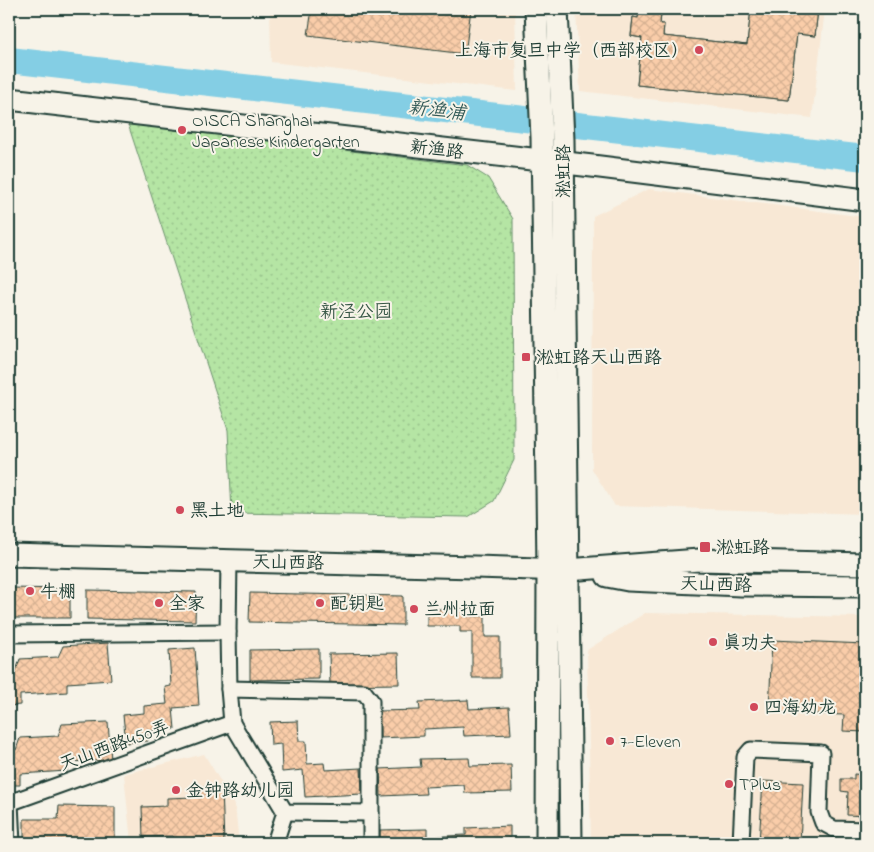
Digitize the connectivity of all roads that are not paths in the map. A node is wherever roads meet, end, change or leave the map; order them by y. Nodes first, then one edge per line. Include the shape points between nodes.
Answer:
1 (536, 9) edge
2 (557, 9) edge
3 (9, 99) edge
4 (551, 104) junction
5 (553, 162) junction
6 (865, 200) edge
7 (9, 555) edge
8 (229, 560) junction
9 (865, 564) edge
10 (558, 570) junction
11 (865, 586) edge
12 (228, 632) junction
13 (9, 634) edge
14 (229, 688) junction
15 (232, 723) junction
16 (10, 803) edge
17 (285, 812) junction
18 (371, 813) junction
19 (865, 830) edge
20 (12, 843) edge
21 (274, 843) edge
22 (371, 843) edge
23 (546, 843) edge
24 (572, 843) edge
25 (741, 843) edge

1 - 4 main road, 淞虹路
2 - 4 main road, 淞虹路
3 - 5 main road, 新渔路
4 - 5 main road, 淞虹路 via 542,138
4 - 5 main road, 淞虹路 via 563,140
5 - 6 main road, 新渔路
5 - 10 main road, 淞虹路
7 - 8 main road, 天山西路
8 - 10 main road, 天山西路
8 - 12 street
9 - 10 main road, 天山西路 via 699,560
10 - 11 main road, 天山西路 via 666,582
10 - 23 main road, 淞虹路
10 - 24 main road, 淞虹路
12 - 13 street
12 - 14 street
14 - 15 street
14 - 18 street via 364,692 371,701
15 - 16 street, 天山西路450弄
15 - 17 street
16 - 20 street
17 - 18 street
17 - 21 street
18 - 22 street
19 - 25 street via 834,829 823,823 819,812 821,754 751,750 745,757

